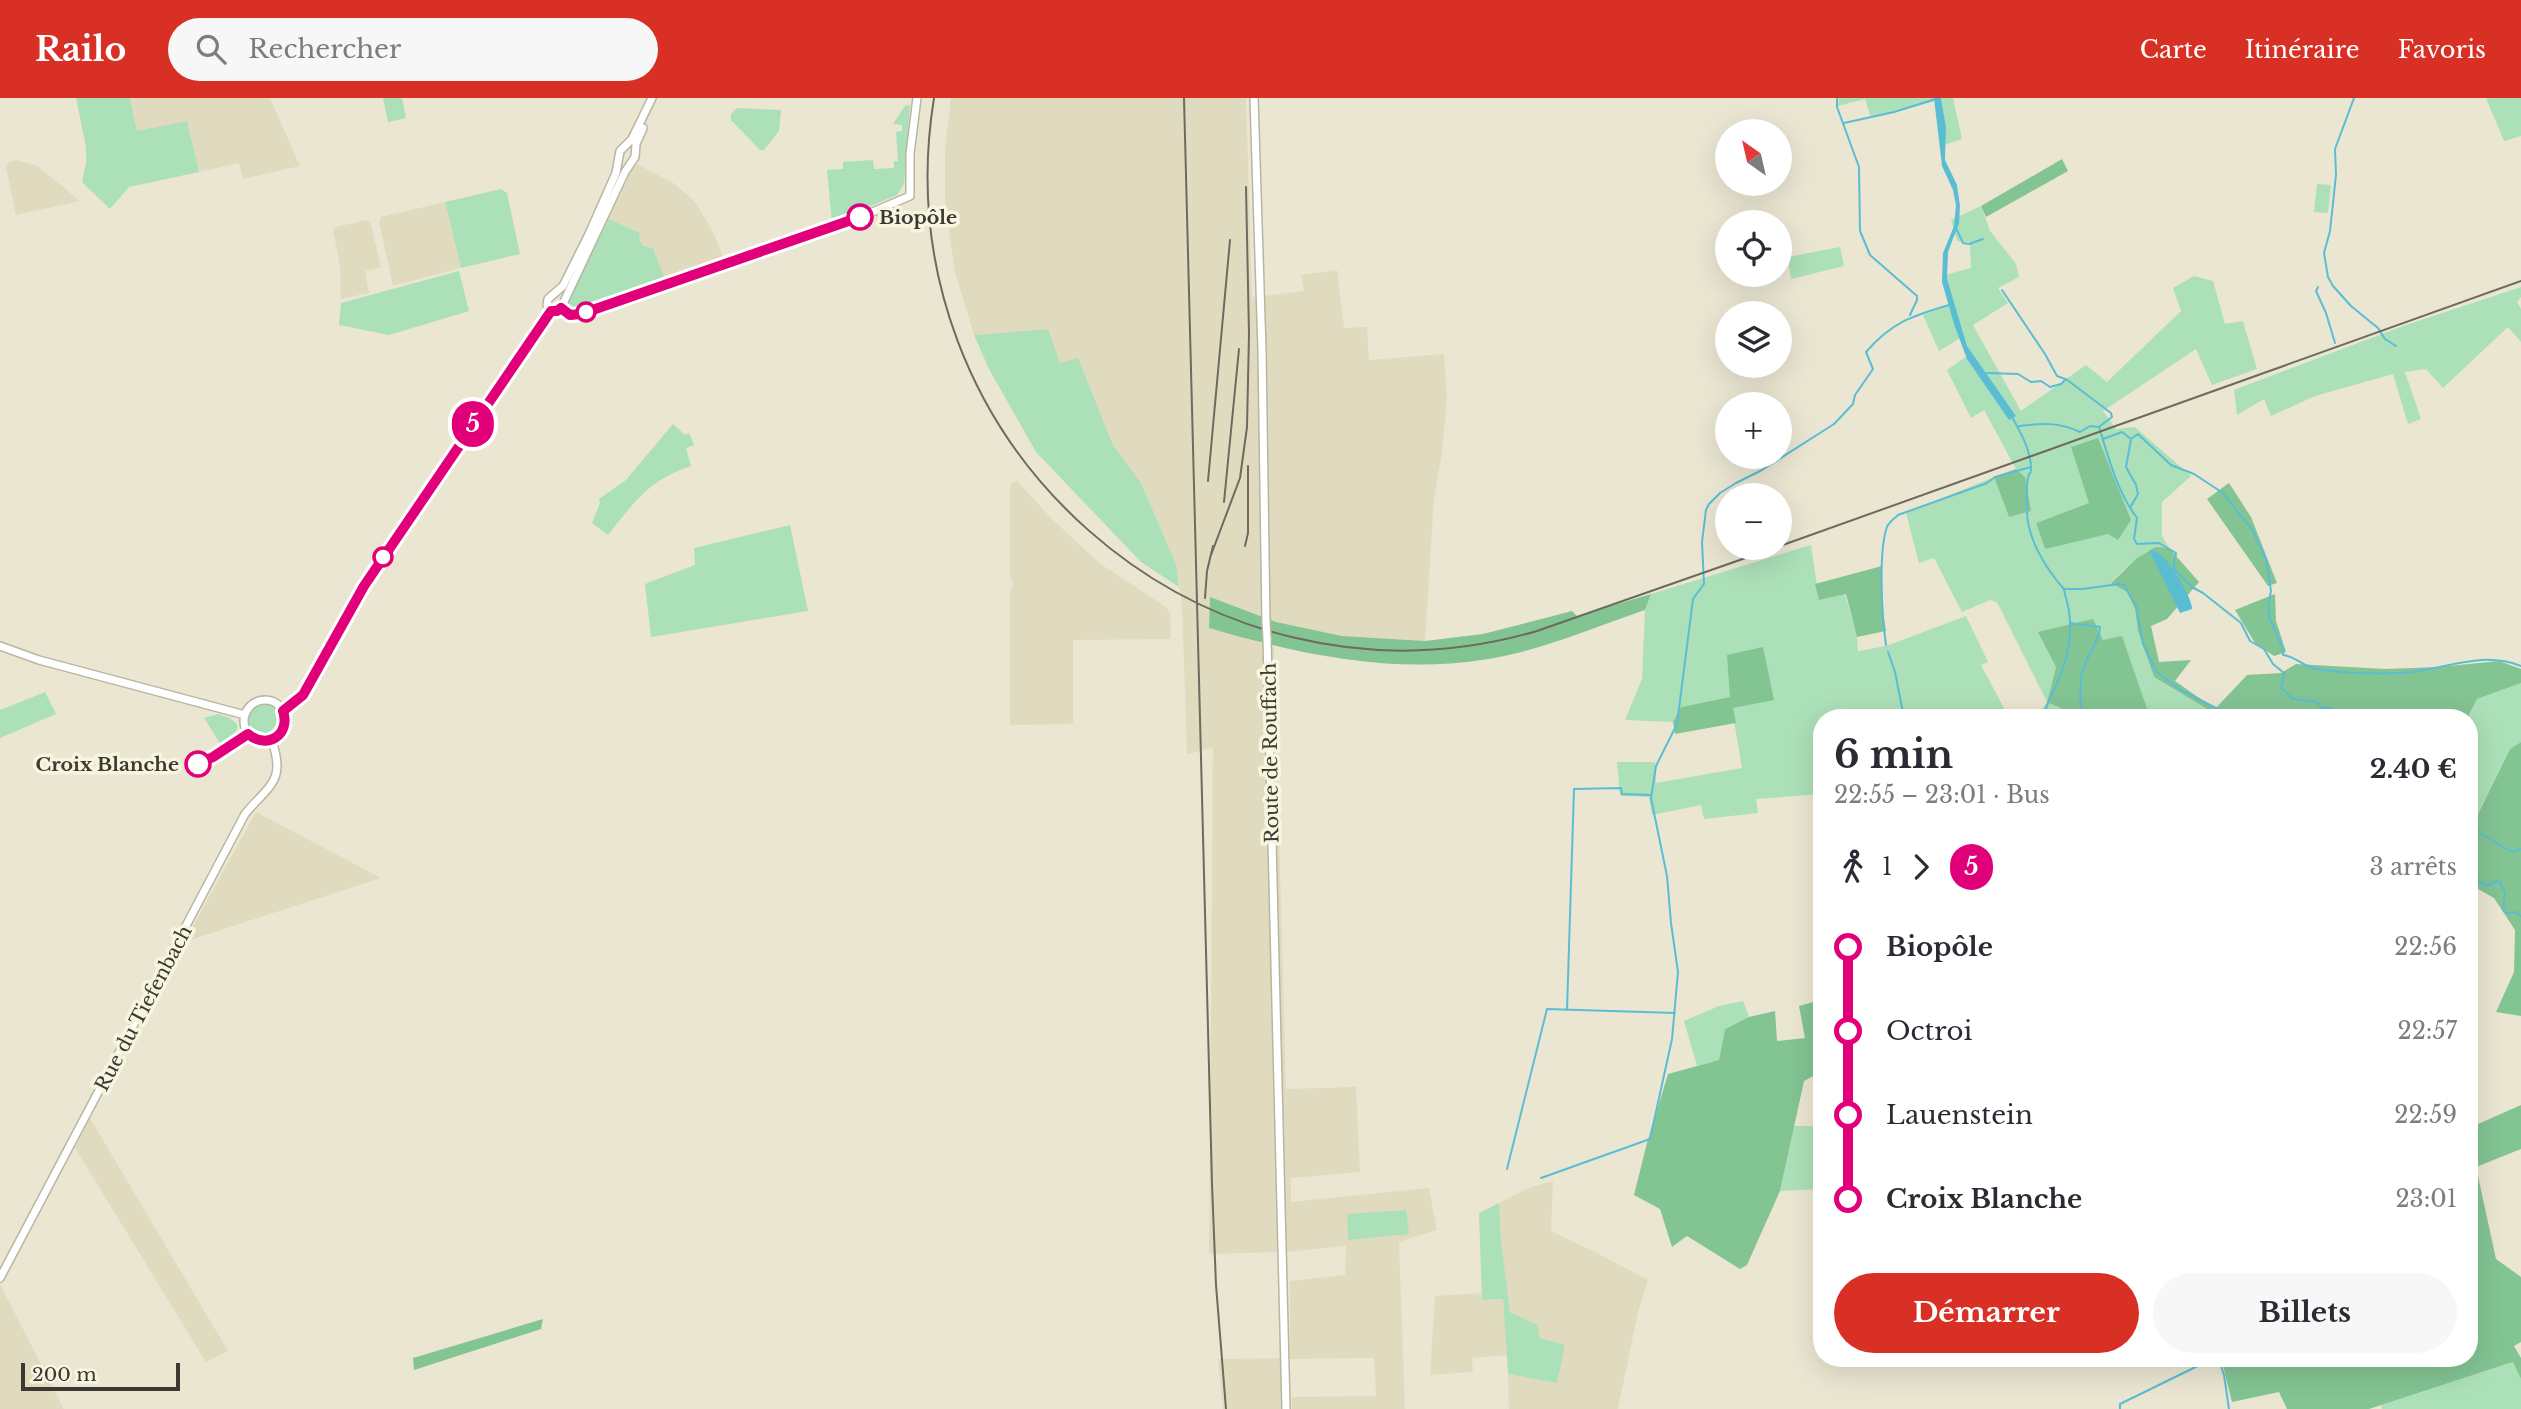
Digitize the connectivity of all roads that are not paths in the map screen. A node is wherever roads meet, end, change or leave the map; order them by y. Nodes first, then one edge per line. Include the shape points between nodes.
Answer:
1 (654, 98) edge
2 (917, 98) edge
3 (1254, 98) edge
4 (624, 147) junction
5 (635, 152) junction
6 (620, 159) junction
7 (632, 161) junction
8 (551, 297) junction
9 (562, 307) junction
10 (551, 311) junction
11 (0, 646) edge
12 (283, 711) junction
13 (244, 715) junction
14 (272, 741) junction
15 (0, 1278) edge
16 (1286, 1409) edge

1 - 4 main road
1 - 5 main road
2 - 9 main road via 910,197 842,225 581,314 570,315
3 - 16 main road, Route de Rouffach, bridge
4 - 5 main road
4 - 6 main road
5 - 7 main road
6 - 7 main road
6 - 8 main road via 589,234 563,286
7 - 9 main road
8 - 9 main road via 560,298
8 - 10 main road via 547,303
9 - 10 main road
10 - 12 main road via 364,586 303,695
11 - 13 main road
12 - 13 main road via 263,700
12 - 14 main road via 284,730
13 - 14 main road via 248,734
14 - 15 main road, Rue du Tiefenbach via 276,776 245,814

